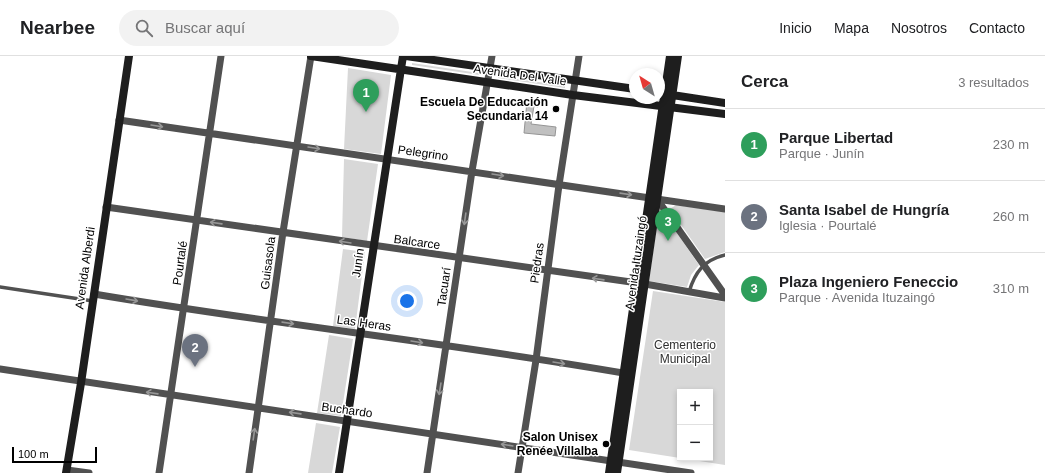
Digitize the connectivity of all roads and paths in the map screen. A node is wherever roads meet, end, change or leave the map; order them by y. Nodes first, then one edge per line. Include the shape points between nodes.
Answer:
1 (129, 56) edge
2 (135, 56) edge
3 (221, 56) edge
4 (311, 56) edge
5 (403, 56) edge
6 (406, 56) edge
7 (492, 56) edge
8 (579, 56) edge
9 (670, 56) edge
10 (678, 56) edge
11 (128, 67) junction
12 (490, 68) junction
13 (401, 69) junction
14 (576, 81) junction
15 (488, 82) junction
16 (629, 88) edge
17 (666, 94) edge
18 (573, 95) junction
19 (725, 103) edge
20 (667, 107) junction
21 (725, 114) edge
22 (119, 120) junction
23 (210, 134) junction
24 (296, 145) junction
25 (386, 159) junction
26 (472, 171) junction
27 (559, 185) junction
28 (654, 198) junction
29 (106, 207) junction
30 (725, 209) edge
31 (197, 220) junction
32 (283, 232) junction
33 (373, 246) junction
34 (725, 255) edge
35 (460, 259) junction
36 (704, 264) junction
37 (547, 272) junction
38 (641, 284) junction
39 (0, 286) edge
40 (689, 292) junction
41 (725, 296) edge
42 (93, 297) junction
43 (184, 309) junction
44 (272, 321) junction
45 (361, 333) junction
46 (447, 346) junction
47 (536, 360) junction
48 (0, 369) edge
49 (628, 374) junction
50 (81, 382) junction
51 (170, 396) junction
52 (258, 408) junction
53 (347, 421) junction
54 (433, 434) junction
55 (522, 448) junction
56 (615, 462) junction
57 (66, 471) edge
58 (89, 473) edge
59 (159, 473) edge
60 (249, 473) edge
61 (340, 473) edge
62 (427, 473) edge
63 (518, 473) edge
64 (609, 473) edge
65 (617, 473) edge
66 (691, 473) edge

1 - 11 main road, Avenida Alberdi
2 - 11 main road, Avenida Alberdi
3 - 23 street, Pourtalé
4 - 13 main road, Avenida Del Valle
4 - 24 street, Guisasola
5 - 13 main road, Junín
6 - 12 main road, Avenida Del Valle
7 - 12 street, Tacuarí
8 - 14 street, Piedras
9 - 17 main road, Avenida Ituzaingó
10 - 17 main road, Avenida Ituzaingó
11 - 22 main road, Avenida Alberdi
12 - 14 main road, Avenida Del Valle
12 - 15 street, Tacuarí
13 - 15 main road, Avenida Del Valle
13 - 25 main road, Junín
14 - 16 main road, Avenida Del Valle
14 - 18 street, Piedras
15 - 18 main road, Avenida Del Valle
15 - 26 street, Tacuarí
17 - 19 main road
17 - 20 main road, Avenida Ituzaingó
18 - 20 main road, Avenida Del Valle
18 - 27 street, Piedras
20 - 21 main road, Avenida Del Valle
20 - 28 main road, Avenida Ituzaingó
22 -> 23 street, Pelegrino
22 - 29 main road, Avenida Alberdi
23 - 24 street, Pelegrino
23 - 31 street, Pourtalé
24 -> 25 street, Pelegrino
24 - 32 street, Guisasola
25 - 26 street, Pelegrino
25 - 33 main road, Junín
26 -> 27 street, Pelegrino
26 -> 35 street, Tacuarí
27 -> 28 street, Pelegrino
27 - 37 street, Piedras
28 - 30 street, Pelegrino
28 - 36 street
28 - 38 main road, Avenida Ituzaingó
29 - 31 street, Balcarce
29 - 42 main road, Avenida Alberdi
32 -> 31 street, Balcarce
31 - 43 street, Pourtalé
33 -> 32 street, Balcarce
32 - 44 street, Guisasola
33 - 35 street, Balcarce
33 - 45 main road, Junín
34 - 36 lane
35 - 37 street, Balcarce
35 - 46 street, Tacuarí
36 - 40 lane via 693,277
36 - 41 street
38 -> 37 street, Balcarce
37 - 47 street, Piedras
38 - 40 street, Balcarce
38 - 49 main road, Avenida Ituzaingó
39 - 42 lane
40 - 41 street, Balcarce
42 -> 43 street, Las Heras
42 - 50 main road, Avenida Alberdi
43 - 44 street, Las Heras
43 - 51 street, Pourtalé
44 -> 45 street, Las Heras
44 - 52 street, Guisasola
45 -> 46 street, Las Heras
45 - 53 main road, Junín
46 - 47 street, Las Heras
46 -> 54 street, Tacuarí
47 -> 49 street, Las Heras
47 - 55 street, Piedras
48 - 50 street, Buchardo
49 - 56 main road, Avenida Ituzaingó
51 -> 50 street, Buchardo
50 - 57 main road, Avenida Alberdi
51 - 52 street, Buchardo
51 - 59 street, Pourtalé
53 -> 52 street, Buchardo
60 -> 52 street, Guisasola
53 - 54 street, Buchardo
53 - 61 main road, Junín
55 -> 54 street, Buchardo
54 - 62 street, Tacuarí
55 - 56 street, Buchardo
55 - 63 street, Piedras
56 - 64 main road, Avenida Ituzaingó
56 - 65 main road, Avenida Ituzaingó
56 - 66 street, Buchardo
57 - 58 street

